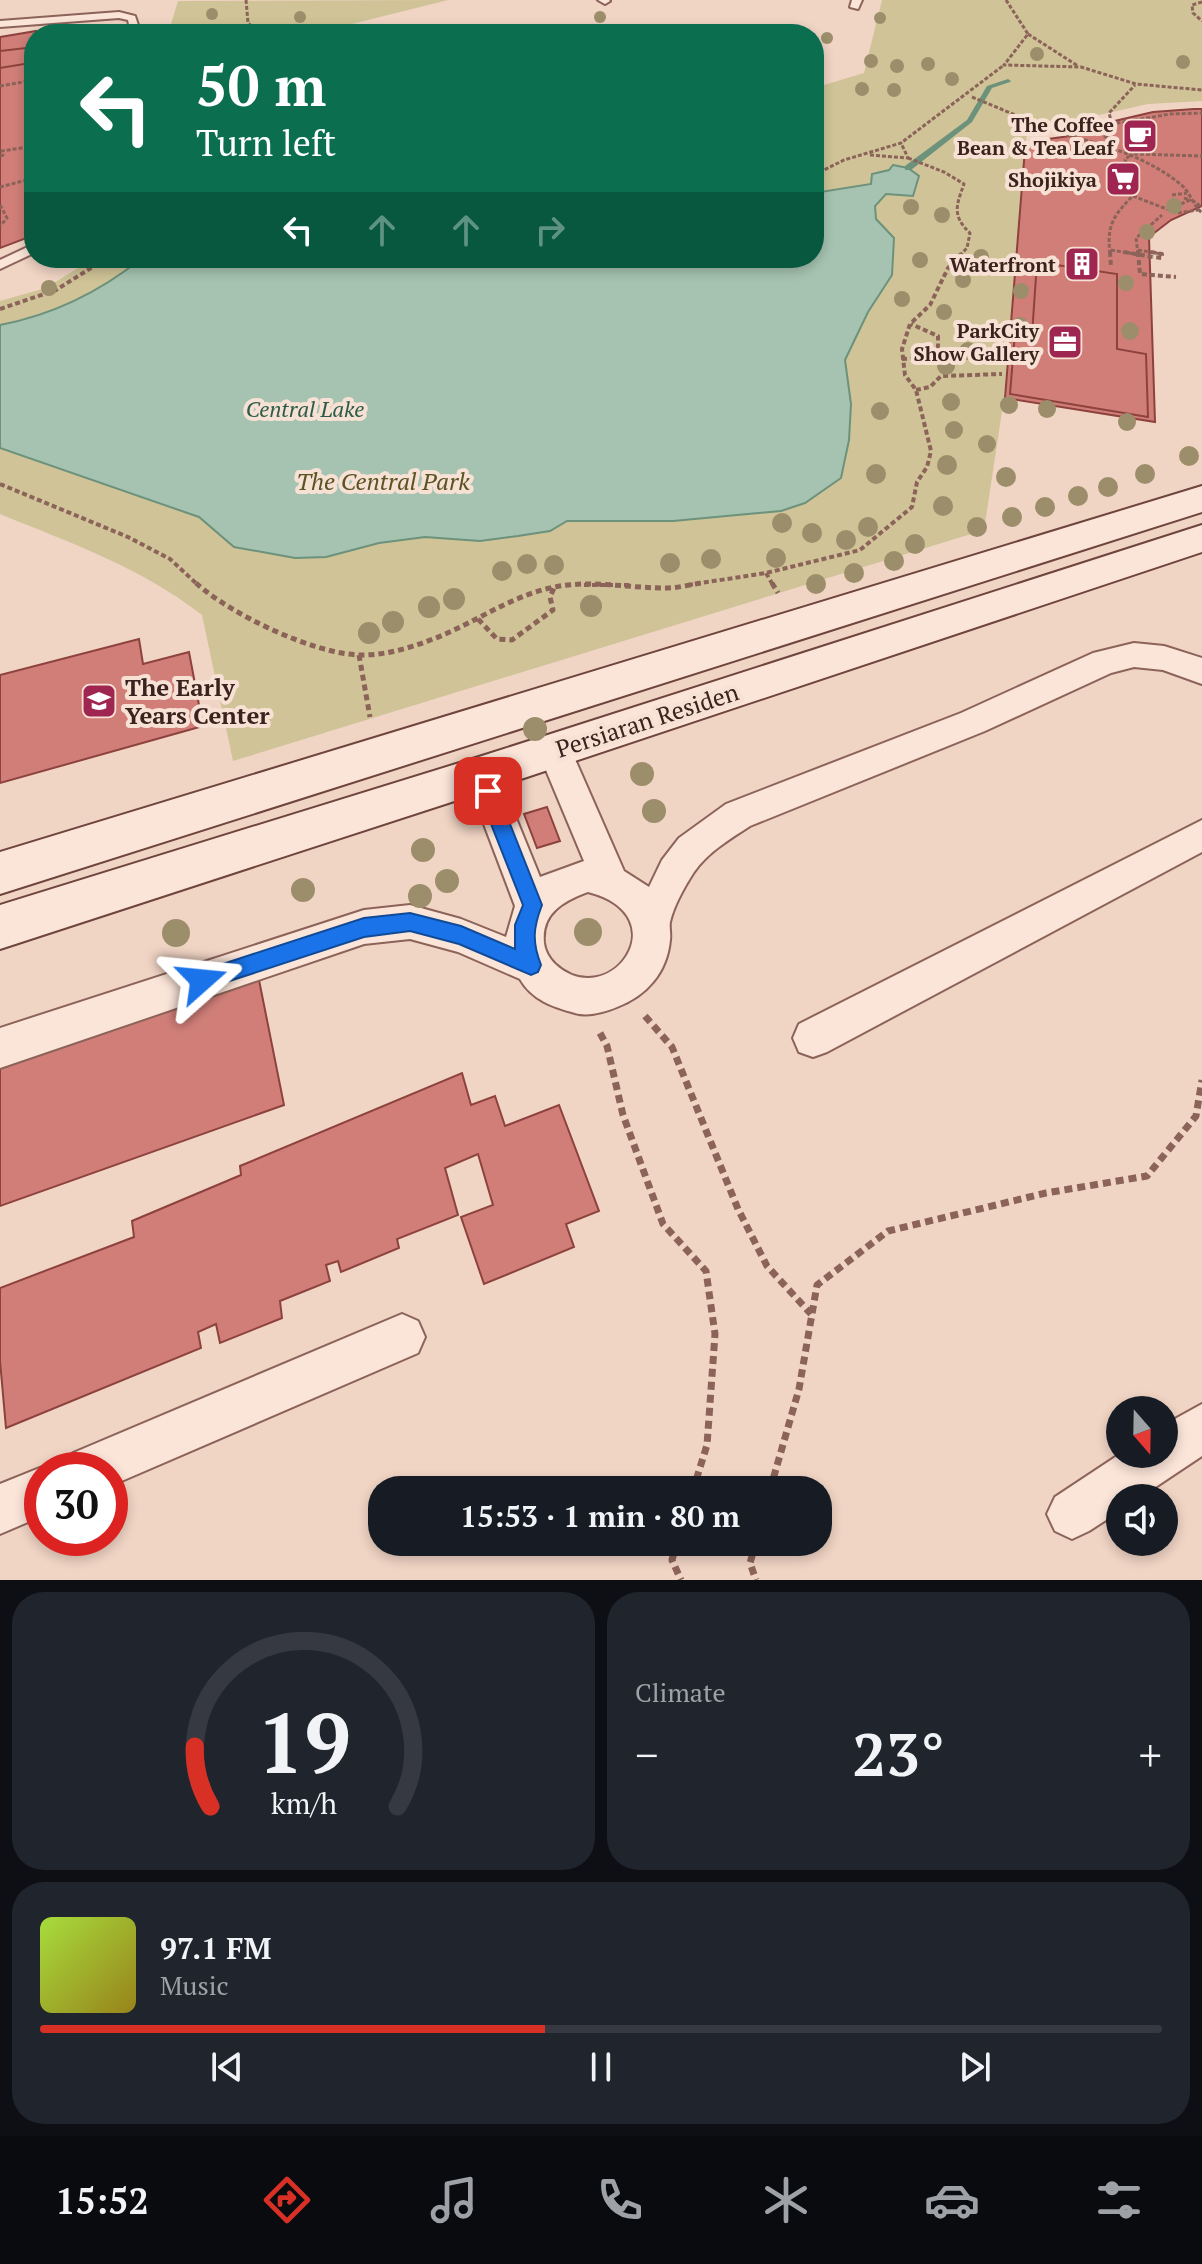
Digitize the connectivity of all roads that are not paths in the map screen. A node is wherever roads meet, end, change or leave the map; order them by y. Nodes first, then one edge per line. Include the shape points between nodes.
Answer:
1 (0, 24) edge
2 (134, 24) edge
3 (24, 253) edge
4 (0, 265) edge
5 (1202, 499) edge
6 (1202, 538) edge
7 (1202, 671) edge
8 (555, 751) junction
9 (482, 774) junction
10 (1202, 835) edge
11 (0, 873) edge
12 (609, 879) junction
13 (533, 905) junction
14 (651, 923) junction
15 (0, 927) edge
16 (531, 965) junction
17 (813, 1038) dead end
18 (0, 1048) edge
19 (402, 1337) dead end
20 (1202, 1428) edge
21 (1178, 1444) edge
22 (128, 1454) edge
23 (1142, 1468) edge
24 (24, 1499) edge
25 (0, 1509) edge
26 (1072, 1514) dead end

1 - 2 lane via 119,15 132,18
3 - 4 lane
5 - 11 street, Persiaran Residen
6 - 8 street, Persiaran Residen
7 - 14 street via 1134,655 1104,662 973,722 738,815 704,835 677,863
8 - 9 street, Persiaran Residen
8 - 12 street
9 - 13 street
9 - 15 street, Persiaran Residen
10 - 17 street
12 - 13 street via 566,880
12 - 14 street via 643,904
13 - 16 street via 524,925
14 - 16 street via 647,960 636,976 601,995 561,991
16 - 18 street via 410,922 364,927
19 - 22 street
20 - 21 street
23 - 26 street
24 - 25 street

